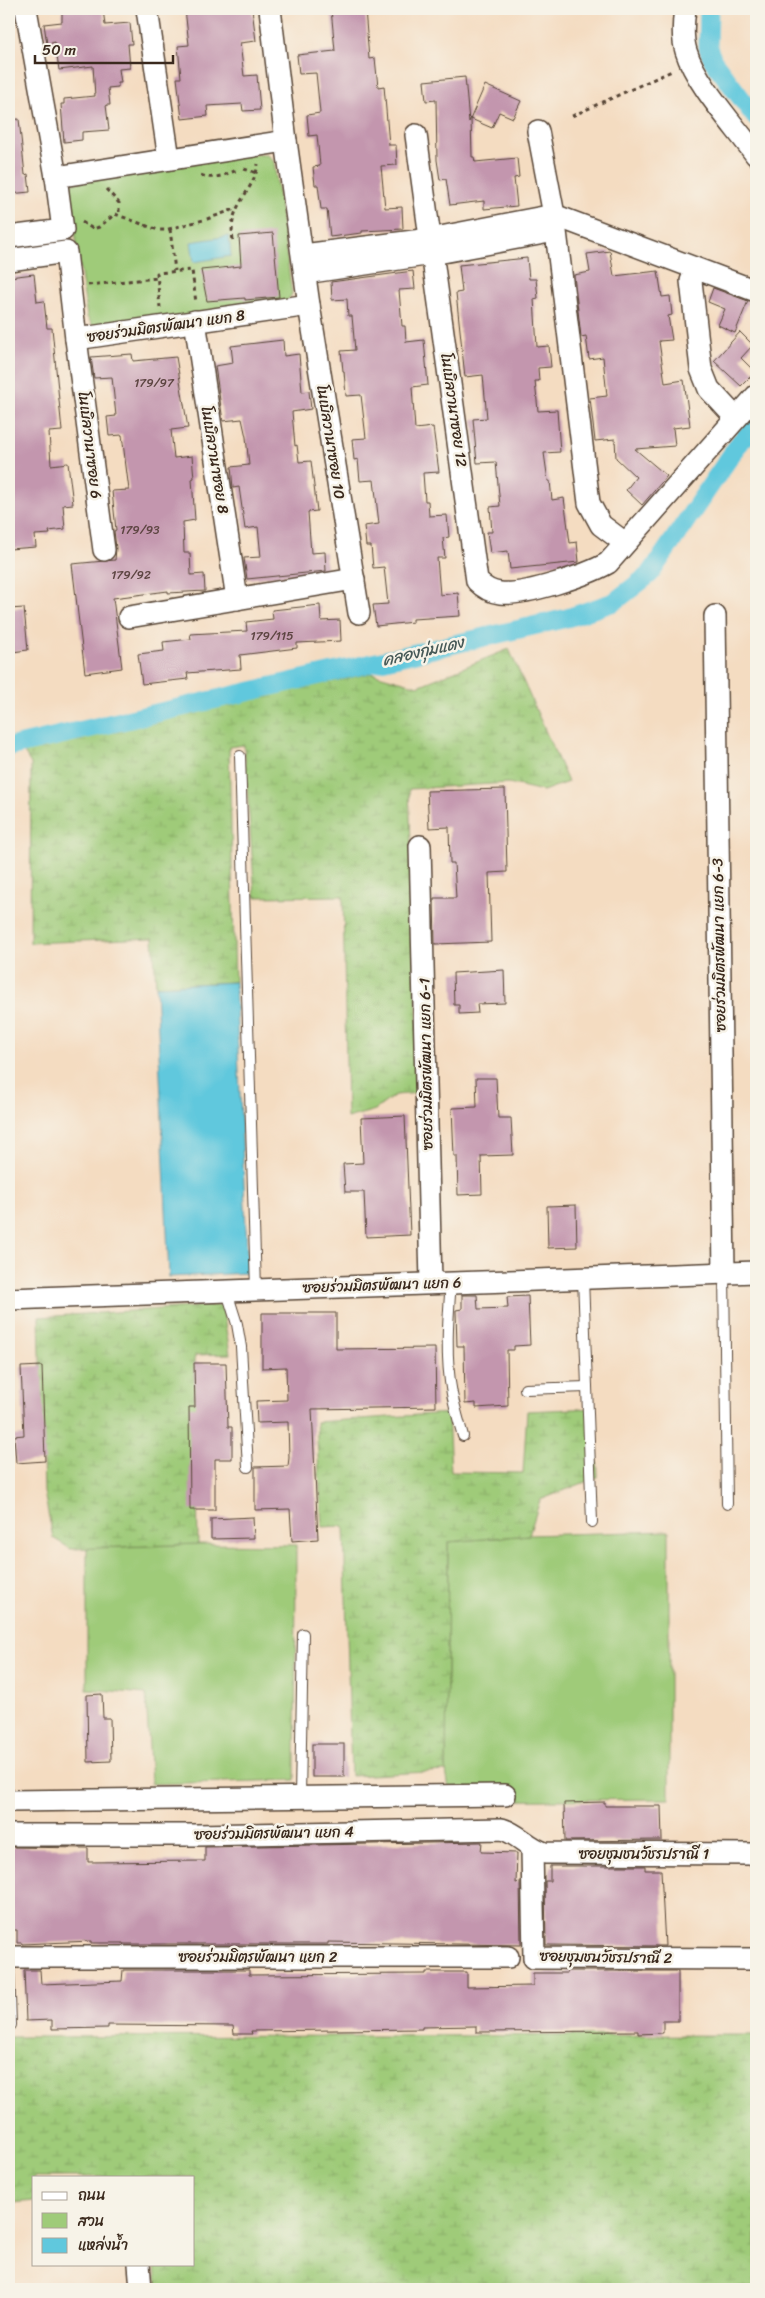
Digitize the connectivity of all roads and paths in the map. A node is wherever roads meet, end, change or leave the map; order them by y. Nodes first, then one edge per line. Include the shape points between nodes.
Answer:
1 (26, 9) edge
2 (147, 9) edge
3 (270, 9) edge
4 (685, 9) edge
5 (691, 62) junction
6 (572, 116) dead end
7 (538, 131) dead end
8 (416, 135) dead end
9 (286, 141) junction
10 (257, 146) junction
11 (756, 154) edge
12 (169, 159) junction
13 (100, 170) junction
14 (56, 178) junction
15 (235, 209) junction
16 (120, 216) junction
17 (62, 220) junction
18 (555, 223) junction
19 (170, 229) junction
20 (9, 237) edge
21 (233, 240) dead end
22 (431, 247) junction
23 (66, 252) junction
24 (9, 260) edge
25 (304, 264) junction
26 (696, 270) junction
27 (175, 272) junction
28 (158, 278) junction
29 (70, 287) junction
30 (756, 291) edge
31 (309, 305) junction
32 (197, 321) junction
33 (162, 326) junction
34 (76, 339) junction
35 (756, 396) edge
36 (735, 417) junction
37 (625, 542) junction
38 (104, 550) dead end
39 (354, 579) junction
40 (237, 599) junction
41 (359, 613) dead end
42 (715, 616) dead end
43 (129, 617) dead end
44 (240, 756) dead end
45 (420, 846) dead end
46 (756, 1272) edge
47 (724, 1273) junction
48 (583, 1278) junction
49 (441, 1282) junction
50 (256, 1290) junction
51 (227, 1292) junction
52 (9, 1299) edge
53 (587, 1386) junction
54 (525, 1389) dead end
55 (463, 1436) dead end
56 (248, 1467) dead end
57 (727, 1504) dead end
58 (592, 1522) dead end
59 (303, 1634) dead end
60 (505, 1795) dead end
61 (300, 1797) junction
62 (9, 1801) edge
63 (9, 1835) edge
64 (532, 1849) junction
65 (756, 1854) edge
66 (9, 1957) edge
67 (508, 1957) dead end
68 (756, 1959) edge
69 (9, 1966) edge
70 (10, 2025) dead end
71 (139, 2266) edge
72 (141, 2289) edge

1 - 14 street
2 - 12 street
3 - 9 street, โนเบิลวานาซอย 10
4 - 5 street via 684,34
5 - 6 path
5 - 11 street
7 - 18 street
8 - 22 street, โนเบิลวานาซอย 12
9 - 10 street
9 - 25 street, โนเบิลวานาซอย 10
10 - 12 street
10 - 15 path via 257,173
12 - 13 street
13 - 14 street
13 - 16 path via 103,186 119,203
14 - 17 street
15 - 19 path
15 - 21 path via 231,230
16 - 17 path via 115,214 93,229 72,211
16 - 19 path via 158,230
17 - 20 street
17 - 23 street, ซอยร่วมมิตรพัฒนา แยก 8
18 - 22 street
18 - 26 street
18 - 37 street via 589,503 601,525
19 - 27 path
22 - 25 street
22 - 37 street, โนเบิลวานาซอย 12 via 477,581 485,589 512,593 570,579 608,563
23 - 24 street
23 - 29 street, ซอยร่วมมิตรพัฒนา แยก 8
25 - 31 street, โนเบิลวานาซอย 10
26 - 30 street
26 - 36 street via 691,281 701,369 709,389
27 - 28 path via 157,273
27 - 32 path via 192,270
28 - 29 path
28 - 33 path
29 - 34 street, ซอยร่วมมิตรพัฒนา แยก 8
31 - 32 street, ซอยร่วมมิตรพัฒนา แยก 8
31 - 39 street, โนเบิลวานาซอย 10
32 - 33 street, ซอยร่วมมิตรพัฒนา แยก 8
32 - 40 street, โนเบิลวานาซอย 8
33 - 34 street, ซอยร่วมมิตรพัฒนา แยก 8
34 - 38 street, โนเบิลวานาซอย 6
35 - 36 street
36 - 37 street
39 - 40 street
39 - 41 street, โนเบิลวานาซอย 10
40 - 43 street
42 - 47 street, ซอยร่วมมิตรพัฒนา แยก 6-3
44 - 50 lane
45 - 49 street, ซอยร่วมมิตรพัฒนา แยก 6-1
46 - 47 street, ซอยร่วมมิตรพัฒนา แยก 6
47 - 48 street, ซอยร่วมมิตรพัฒนา แยก 6
47 - 57 lane
48 - 49 street, ซอยร่วมมิตรพัฒนา แยก 6
48 - 53 lane
49 - 50 street, ซอยร่วมมิตรพัฒนา แยก 6
49 - 55 lane via 448,1326 452,1393
50 - 51 street, ซอยร่วมมิตรพัฒนา แยก 6
51 - 52 street, ซอยร่วมมิตรพัฒนา แยก 6
51 - 56 lane via 241,1347
53 - 54 lane
53 - 58 lane
59 - 61 lane
60 - 61 street
61 - 62 street
63 - 64 street, ซอยร่วมมิตรพัฒนา แยก 4 via 502,1829 515,1833
64 - 65 street, ซอยชุมชนวัชรปราณี 1 via 545,1853
64 - 68 street, ซอยชุมชนวัชรปราณี 2 via 534,1958
66 - 67 street, ซอยร่วมมิตรพัฒนา แยก 2
69 - 70 lane
71 - 72 street

